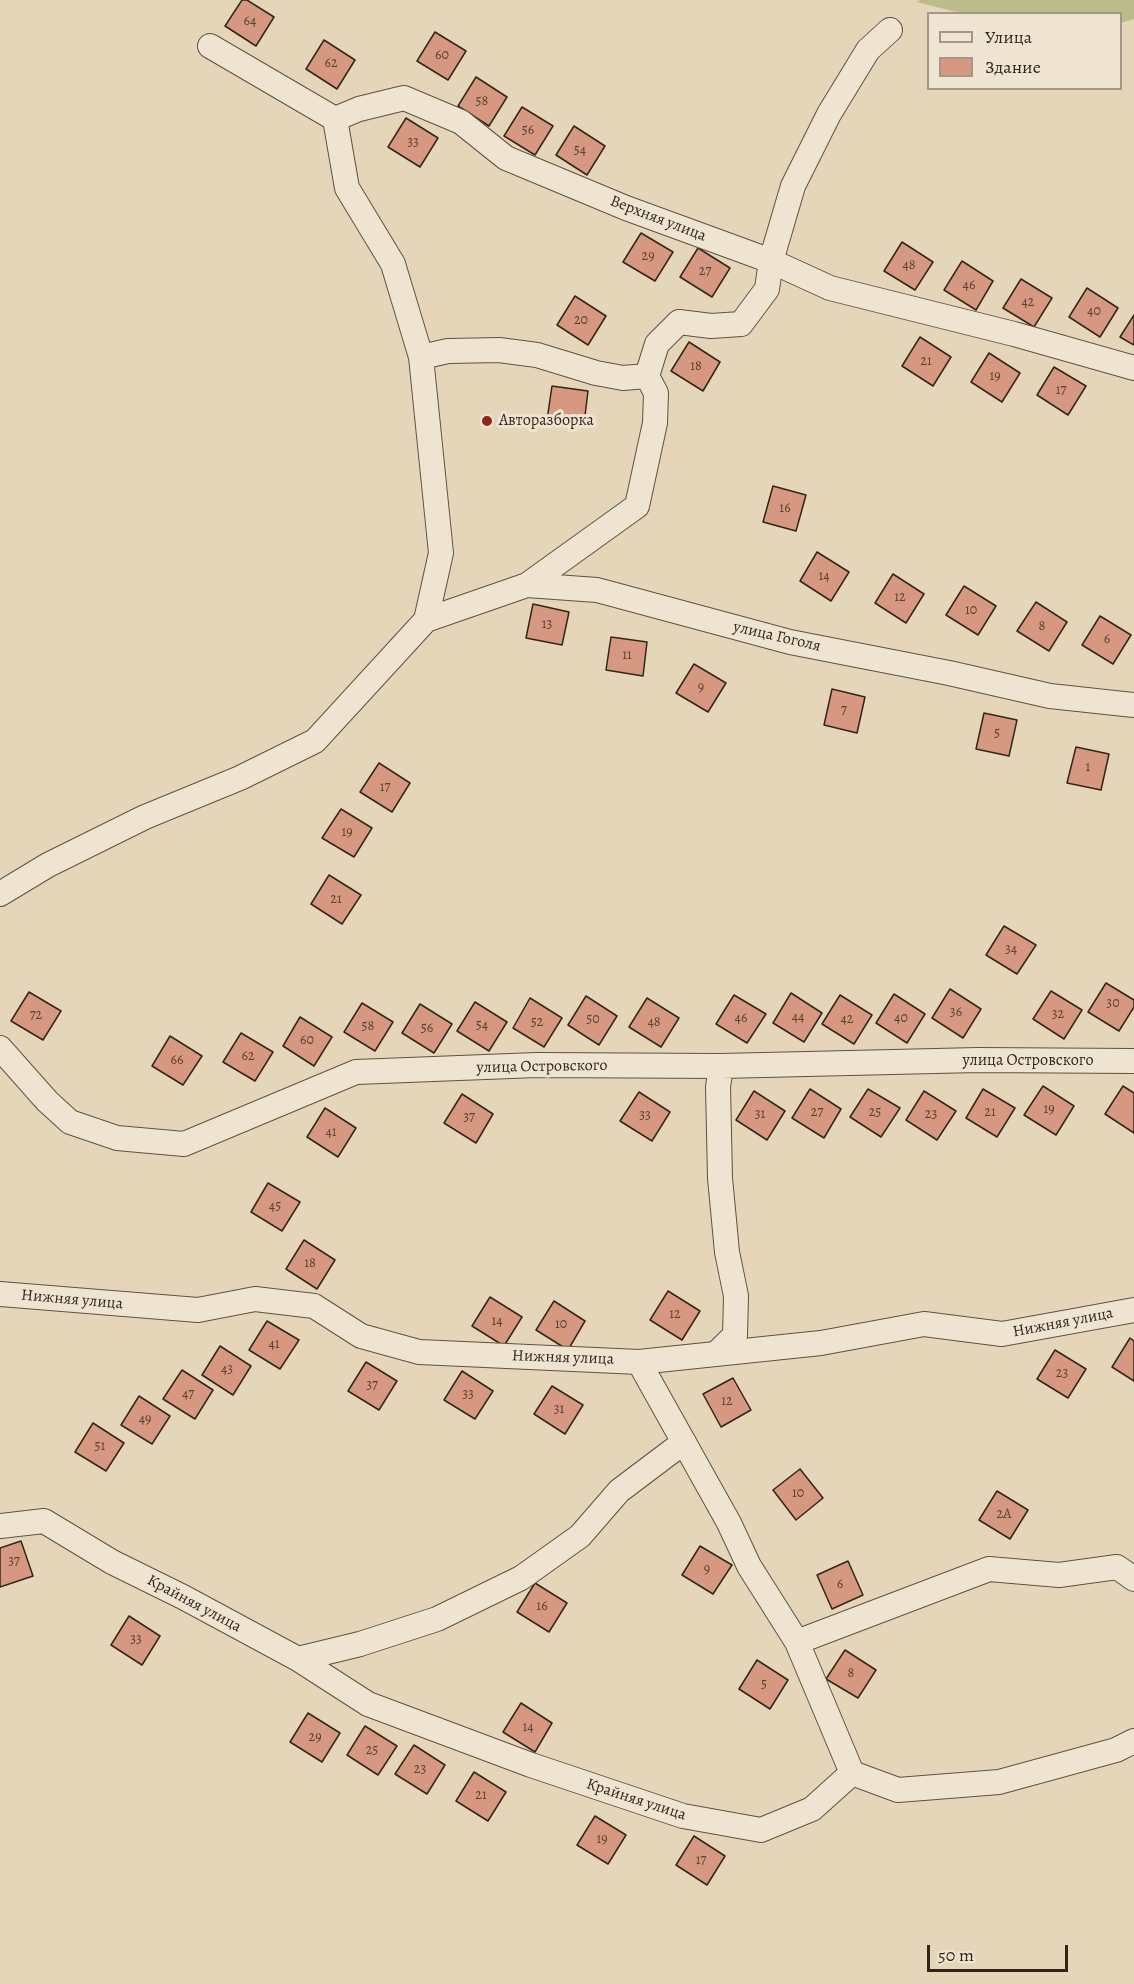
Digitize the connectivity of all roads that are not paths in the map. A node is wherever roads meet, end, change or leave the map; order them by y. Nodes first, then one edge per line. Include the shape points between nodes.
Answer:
1 (890, 30) dead end
2 (210, 45) dead end
3 (335, 119) junction
4 (771, 261) junction
5 (421, 357) junction
6 (1134, 368) edge
7 (647, 376) junction
8 (527, 585) junction
9 (426, 620) junction
10 (1134, 705) edge
11 (0, 894) edge
12 (0, 1048) edge
13 (1134, 1061) edge
14 (721, 1066) junction
15 (0, 1294) edge
16 (1134, 1310) edge
17 (716, 1354) junction
18 (639, 1362) junction
19 (684, 1442) junction
20 (0, 1526) edge
21 (1134, 1579) edge
22 (797, 1641) junction
23 (298, 1659) junction
24 (1134, 1741) edge
25 (852, 1773) junction

1 - 4 street via 868,50 829,114 793,186
2 - 3 street
3 - 4 street, Верхняя улица via 404,98 461,122 506,158 626,208
3 - 5 street via 347,188 393,264
4 - 6 street, Верхняя улица via 830,288
4 - 7 street via 767,289 741,324 679,322 657,344
5 - 7 street via 448,351 498,350 537,355 623,378
5 - 9 street via 441,554
7 - 8 street via 656,393 655,423 638,506
8 - 9 street, улица Гоголя
8 - 10 street, улица Гоголя via 597,590 790,642 1050,696
9 - 11 street via 315,741 48,864
12 - 14 street, улица Островского via 70,1122 117,1138 184,1144 356,1072 537,1065
13 - 14 street, улица Островского
14 - 17 street via 720,1178 727,1252 736,1296 735,1335
15 - 18 street, Нижняя улица via 198,1310 255,1299 314,1306 361,1336 418,1352
16 - 17 street, Нижняя улица via 1002,1334 924,1324 821,1343
17 - 18 street, Нижняя улица
18 - 19 street
19 - 22 street via 749,1566
19 - 23 street via 619,1491 580,1536 521,1578 437,1618 360,1644
20 - 23 street, Крайняя улица via 44,1521 112,1562
21 - 22 street via 1117,1567 1059,1575 989,1569
22 - 25 street
23 - 25 street, Крайняя улица via 368,1704 683,1816 761,1830 812,1809
24 - 25 street via 1116,1750 999,1782 898,1790

